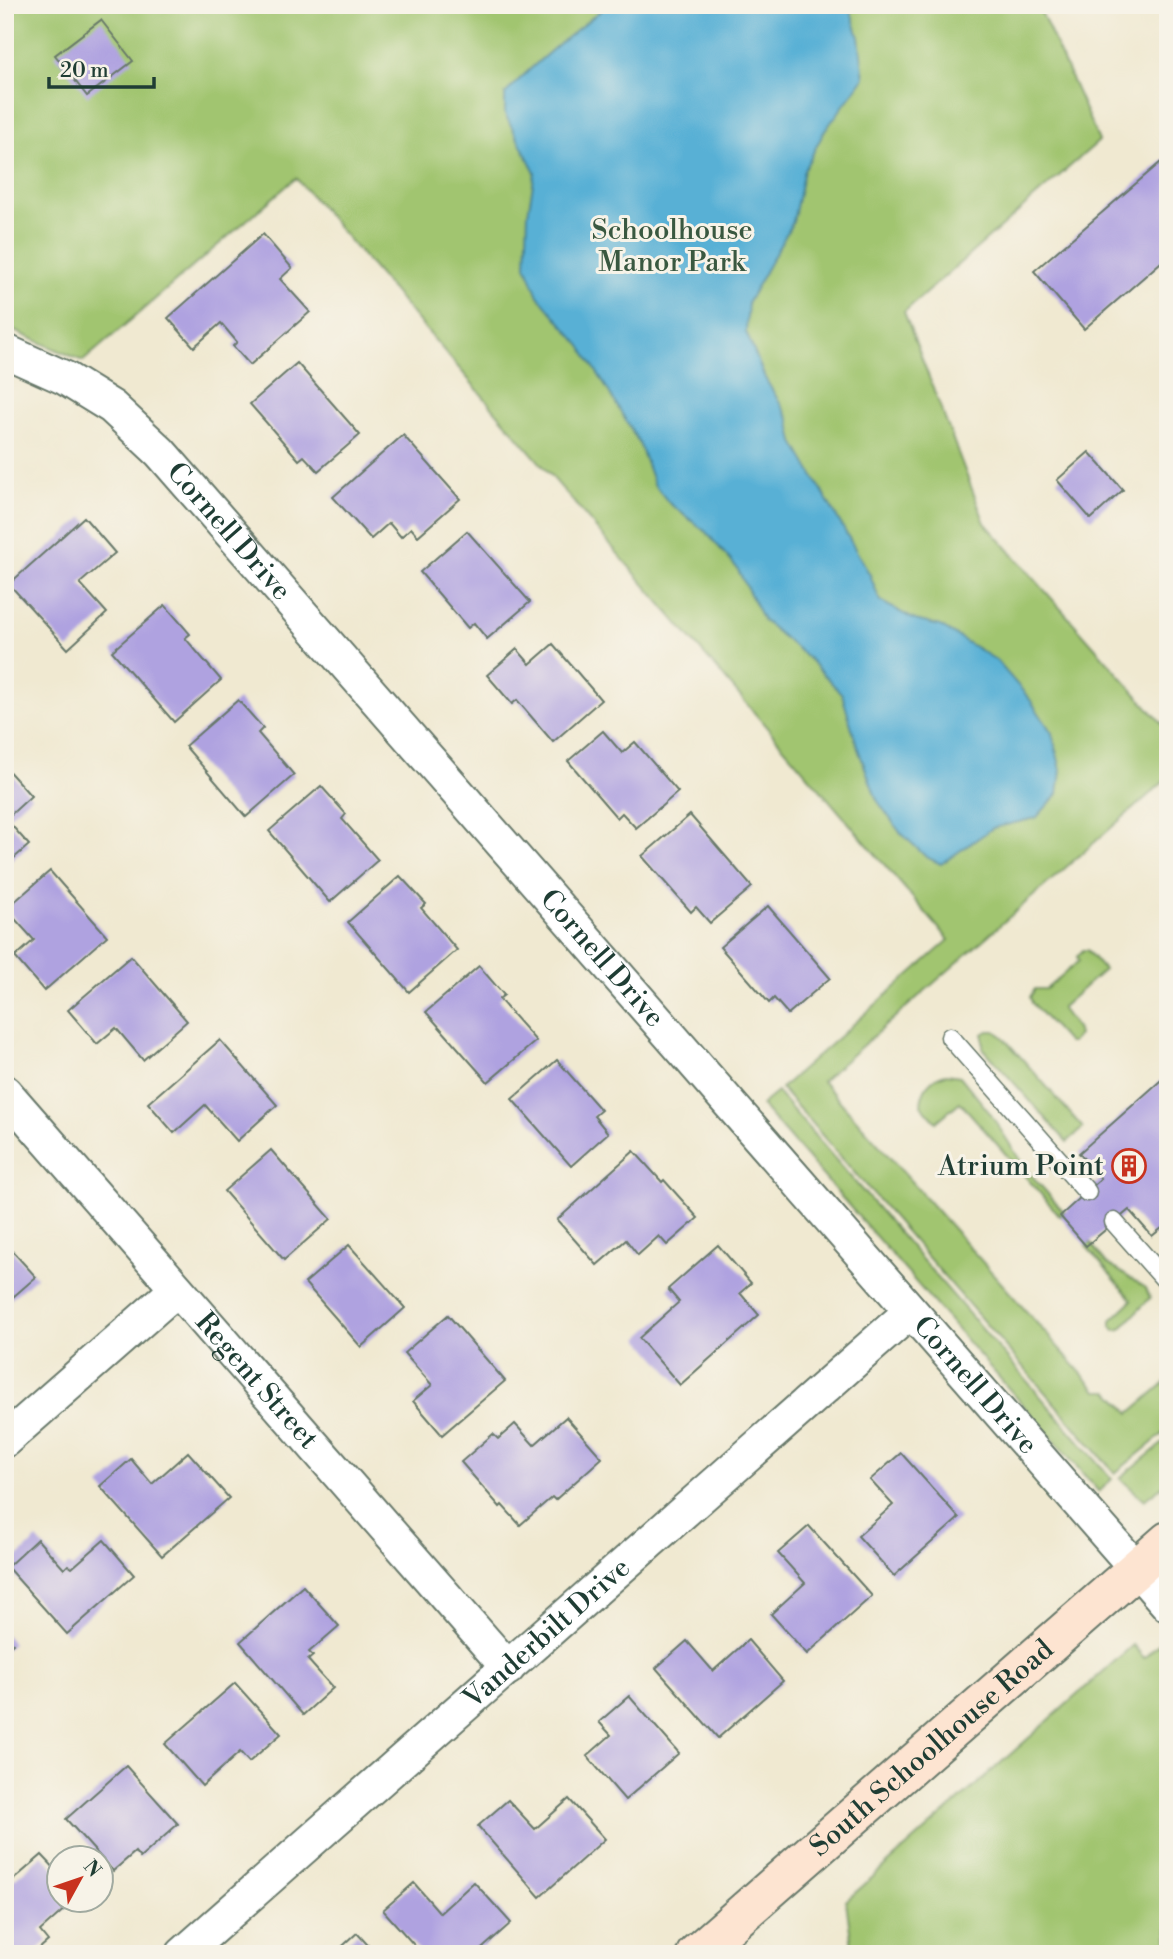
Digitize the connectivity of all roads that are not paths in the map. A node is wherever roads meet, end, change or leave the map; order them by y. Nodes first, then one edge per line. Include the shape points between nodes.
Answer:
1 (5, 351) edge
2 (950, 1037) dead end
3 (5, 1092) edge
4 (1087, 1192) dead end
5 (1114, 1222) dead end
6 (1168, 1283) edge
7 (176, 1290) junction
8 (910, 1312) junction
9 (5, 1440) edge
10 (1168, 1541) edge
11 (1136, 1569) junction
12 (1168, 1605) edge
13 (508, 1668) junction
14 (183, 1954) edge
15 (696, 1954) edge

1 - 8 street, Cornell Drive via 65,378 112,407 160,452
2 - 4 lane
3 - 7 street, Regent Street
5 - 6 lane
7 - 9 street
7 - 13 street, Regent Street
8 - 11 street, Cornell Drive
8 - 13 street, Vanderbilt Drive
10 - 11 street, South Schoolhouse Road
11 - 12 street, Cornell Drive
11 - 15 street, South Schoolhouse Road
13 - 14 street, Vanderbilt Drive

